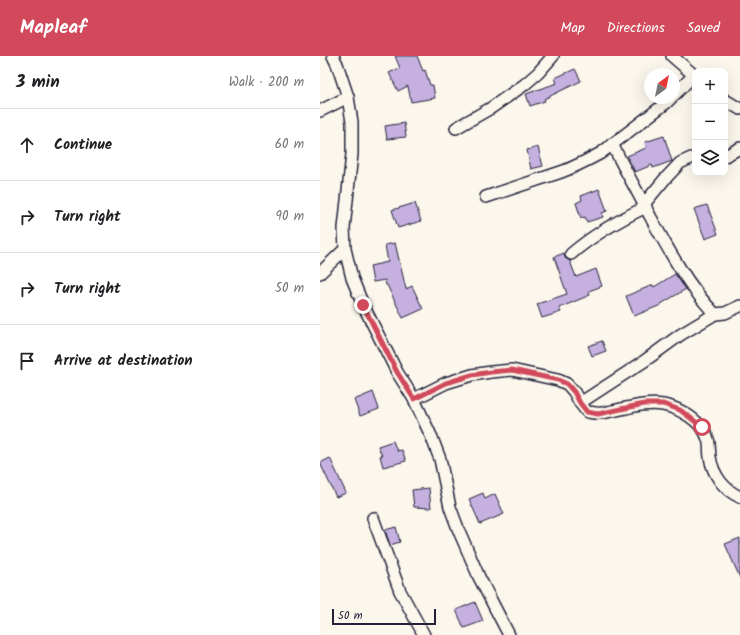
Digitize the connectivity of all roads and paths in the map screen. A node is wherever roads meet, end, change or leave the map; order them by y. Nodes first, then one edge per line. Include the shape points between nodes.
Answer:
1 (333, 56) edge
2 (553, 56) edge
3 (672, 56) edge
4 (692, 73) edge
5 (692, 79) edge
6 (680, 90) edge
7 (348, 97) junction
8 (728, 102) edge
9 (665, 104) edge
10 (740, 109) edge
11 (320, 111) edge
12 (456, 128) dead end
13 (612, 144) junction
14 (740, 148) edge
15 (728, 154) edge
16 (692, 158) edge
17 (486, 197) dead end
18 (645, 205) junction
19 (345, 250) junction
20 (571, 254) dead end
21 (320, 273) edge
22 (740, 306) edge
23 (715, 314) junction
24 (414, 399) junction
25 (580, 403) junction
26 (740, 497) edge
27 (373, 518) dead end
28 (424, 635) edge
29 (509, 635) edge

1 - 7 street
2 - 12 street via 524,85
3 - 4 street
5 - 6 street
7 - 11 street
7 - 19 street via 352,122 352,154 344,228
8 - 10 street
9 - 13 street
13 - 17 street via 573,168
13 - 18 street
14 - 15 street
16 - 18 street via 680,163
18 - 20 street via 588,240
18 - 23 street via 686,278
19 - 21 street
19 - 24 street via 352,278 363,305 397,372
22 - 23 street via 725,313
23 - 25 street via 680,334 643,362
24 - 25 street via 446,383 472,375 512,370 567,384
24 - 29 street via 440,459 450,507 479,577
25 - 26 street via 587,412 598,414 644,404 663,404 680,410 702,427 708,439 714,473 721,483
27 - 28 street via 400,591

